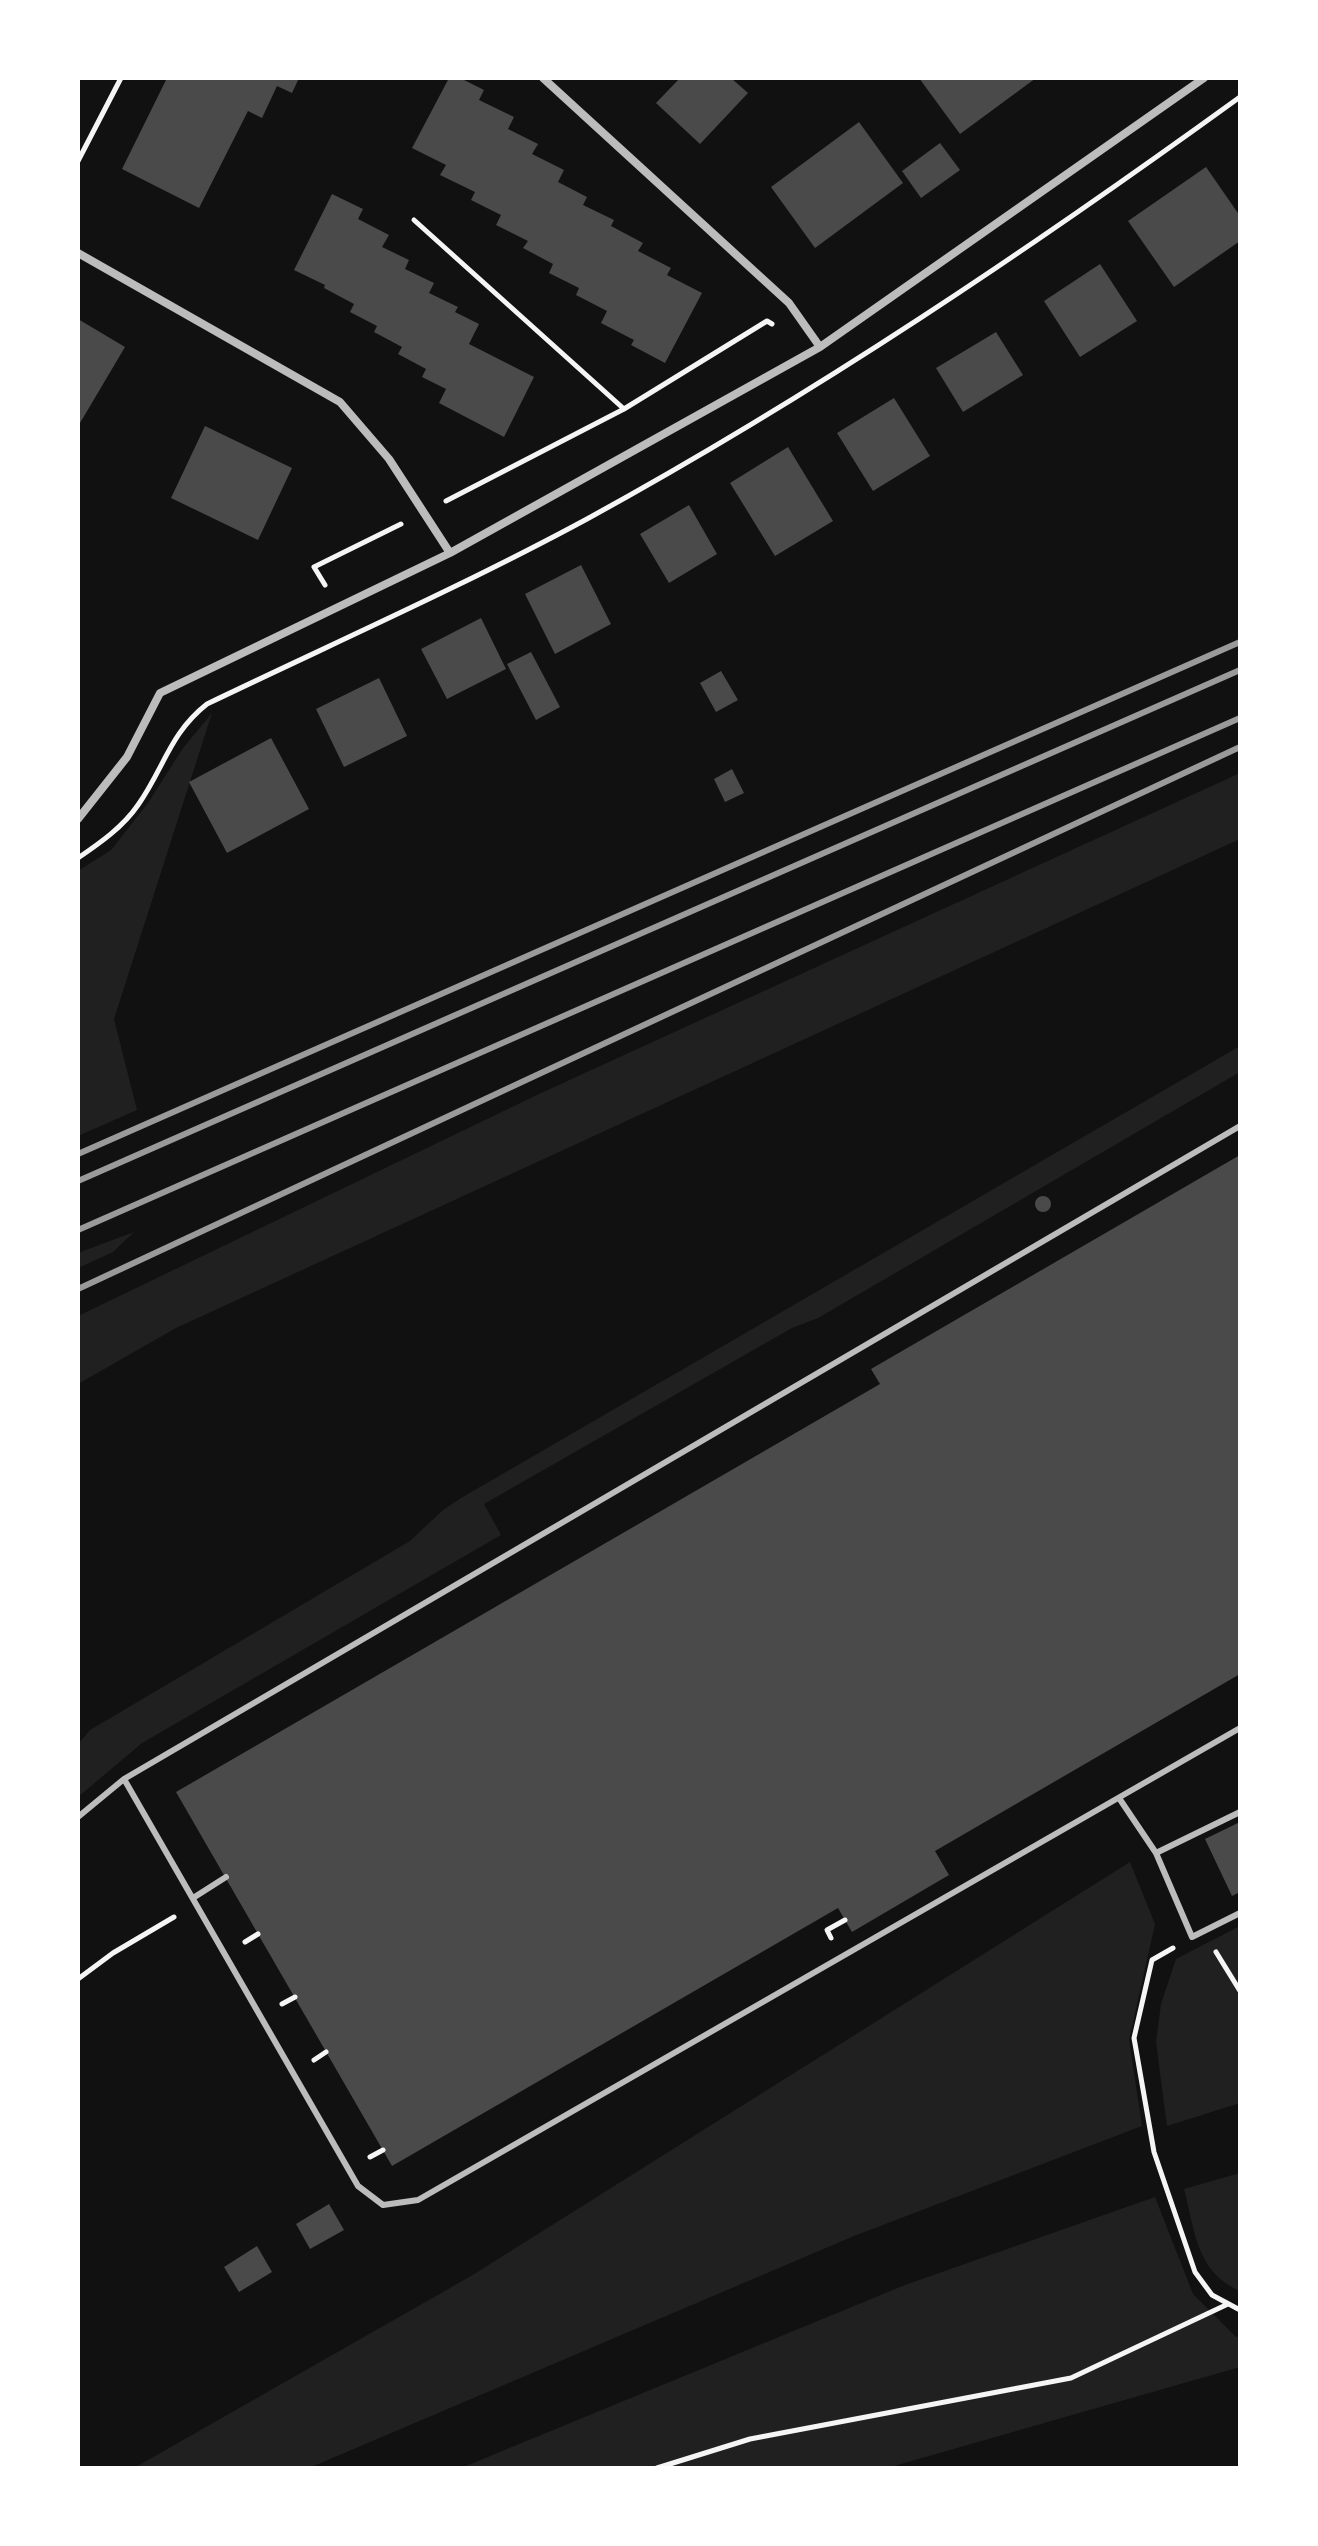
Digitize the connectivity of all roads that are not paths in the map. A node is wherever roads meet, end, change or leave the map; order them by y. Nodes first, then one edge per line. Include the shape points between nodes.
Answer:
1 (543, 78) edge
2 (1204, 78) edge
3 (78, 253) edge
4 (820, 347) junction
5 (450, 553) junction
6 (78, 819) edge
7 (1240, 1126) edge
8 (1240, 1728) edge
9 (124, 1779) junction
10 (1119, 1798) junction
11 (1240, 1812) edge
12 (78, 1817) edge
13 (1156, 1853) junction
14 (226, 1877) dead end
15 (194, 1901) junction
16 (1240, 1913) edge

1 - 4 street via 789,303
2 - 4 street
3 - 5 street via 340,402 389,459
4 - 5 street
5 - 6 street via 160,693 127,757
7 - 9 lane
8 - 10 lane
9 - 12 lane
9 - 15 lane
10 - 13 lane
10 - 15 lane via 418,2200 383,2205 358,2186
11 - 13 lane
13 - 16 lane via 1192,1937
14 - 15 lane

